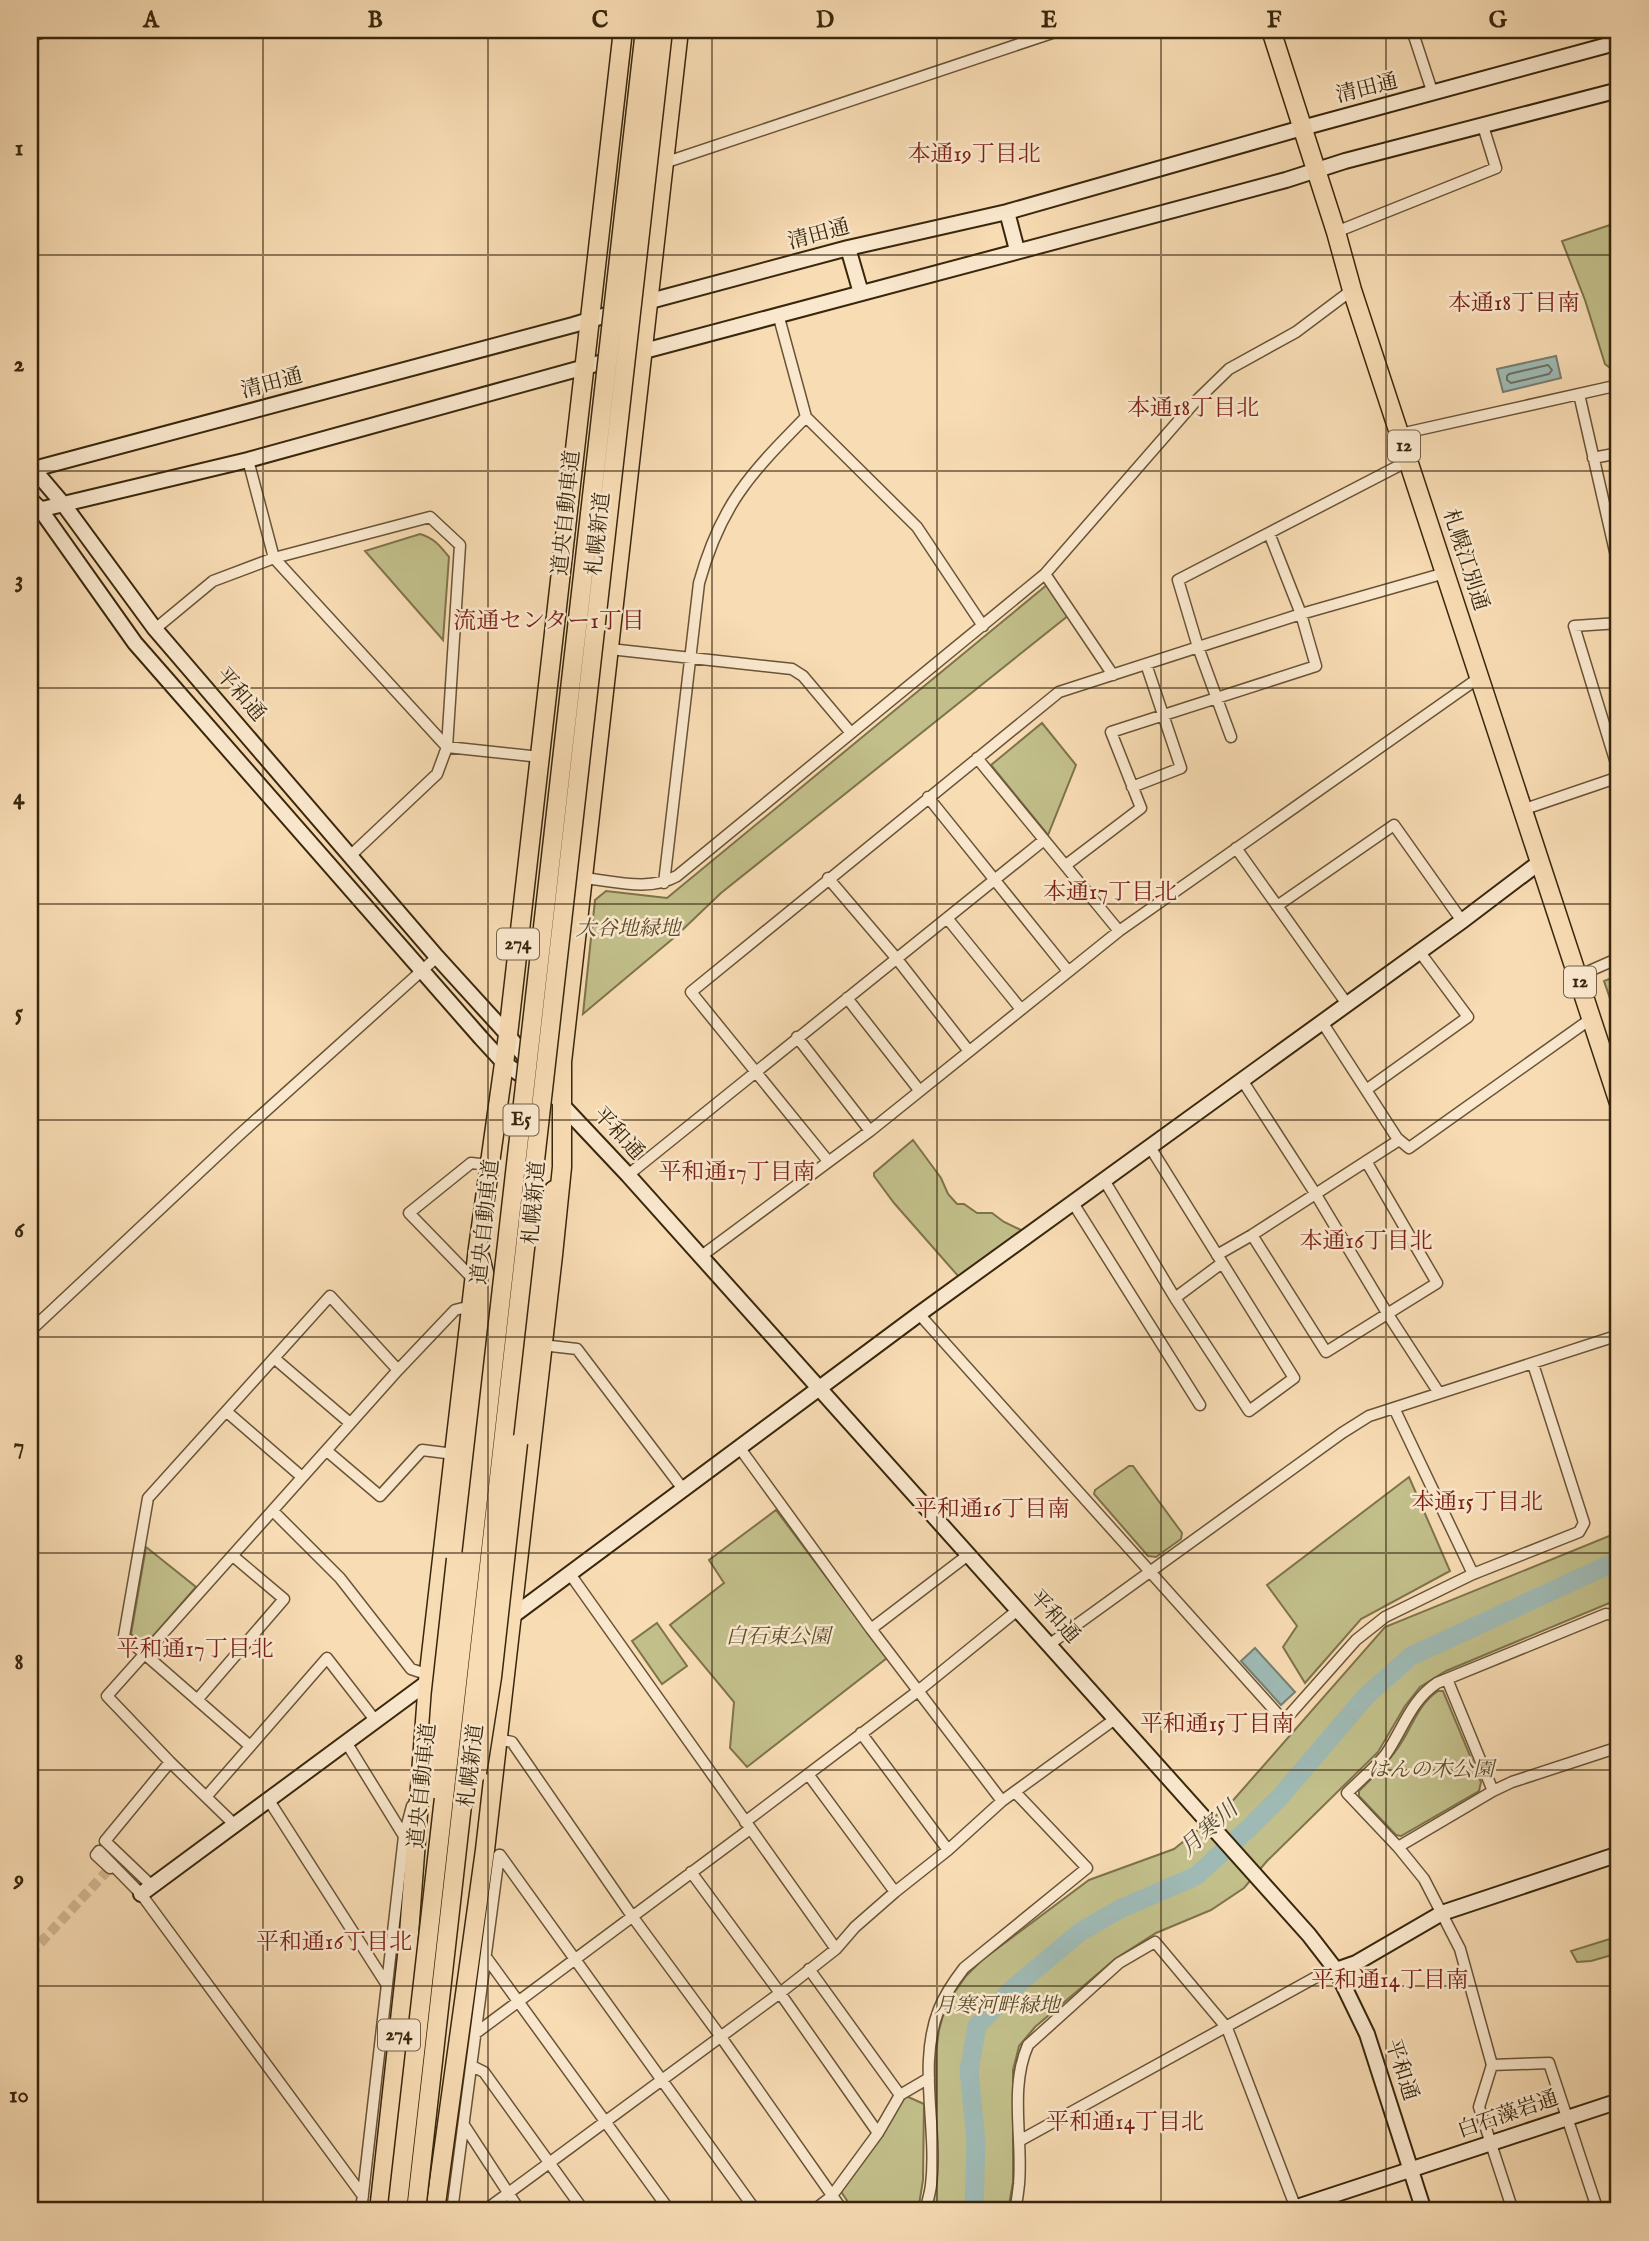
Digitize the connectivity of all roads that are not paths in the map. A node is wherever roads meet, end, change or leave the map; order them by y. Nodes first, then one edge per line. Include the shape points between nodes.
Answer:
1 (53, 30) edge
2 (624, 30) edge
3 (645, 30) edge
4 (663, 30) edge
5 (679, 30) edge
6 (1060, 30) edge
7 (1271, 30) edge
8 (1412, 30) edge
9 (30, 36) edge
10 (1619, 42) edge
11 (1619, 90) edge
12 (1433, 94) junction
13 (1483, 126) junction
14 (1302, 128) junction
15 (664, 163) junction
16 (1315, 170) junction
17 (1007, 212) junction
18 (1336, 232) junction
19 (848, 248) junction
20 (1017, 250) junction
21 (1352, 290) junction
22 (861, 293) junction
23 (649, 301) junction
24 (778, 314) junction
25 (589, 321) junction
26 (643, 351) junction
27 (584, 368) junction
28 (1619, 385) edge
29 (1579, 394) junction
30 (806, 417) junction
31 (1400, 434) junction
32 (1619, 453) edge
33 (1593, 458) junction
34 (248, 460) junction
35 (1408, 461) junction
36 (31, 468) edge
37 (64, 505) junction
38 (33, 507) edge
39 (1619, 523) edge
40 (1608, 526) junction
41 (1269, 533) junction
42 (274, 558) junction
43 (1619, 569) edge
44 (1445, 573) junction
45 (1045, 574) junction
46 (1301, 614) junction
47 (1619, 623) edge
48 (983, 626) junction
49 (155, 629) junction
50 (1198, 647) junction
51 (610, 649) junction
52 (690, 657) junction
53 (1146, 664) junction
54 (1113, 675) junction
55 (1480, 677) junction
56 (1217, 697) junction
57 (1162, 714) junction
58 (851, 733) junction
59 (1231, 737) dead end
60 (446, 747) junction
61 (540, 757) junction
62 (977, 758) junction
63 (1619, 776) edge
64 (1132, 787) junction
65 (928, 797) junction
66 (1522, 810) junction
67 (1044, 839) junction
68 (1236, 848) junction
69 (350, 856) junction
70 (1540, 862) junction
71 (1066, 865) junction
72 (583, 878) junction
73 (828, 878) junction
74 (995, 880) junction
75 (664, 883) junction
76 (1277, 906) junction
77 (947, 918) junction
78 (1462, 921) junction
79 (1119, 930) junction
80 (1419, 951) junction
81 (437, 957) junction
82 (1619, 958) edge
83 (897, 959) junction
84 (423, 971) junction
85 (1068, 971) junction
86 (1578, 976) junction
87 (847, 998) junction
88 (1347, 1004) junction
89 (1020, 1009) junction
90 (1592, 1018) junction
91 (1322, 1022) junction
92 (508, 1035) junction
93 (797, 1037) junction
94 (968, 1050) junction
95 (504, 1063) junction
96 (756, 1071) junction
97 (1242, 1080) junction
98 (919, 1090) junction
99 (1366, 1090) junction
100 (1619, 1102) edge
101 (563, 1106) junction
102 (870, 1131) junction
103 (1397, 1138) junction
104 (1150, 1147) junction
105 (828, 1161) junction
106 (1366, 1161) junction
107 (489, 1166) junction
108 (562, 1167) junction
109 (628, 1175) junction
110 (1104, 1180) junction
111 (1315, 1193) junction
112 (1073, 1203) junction
113 (1252, 1235) junction
114 (478, 1248) junction
115 (700, 1257) junction
116 (1219, 1259) junction
117 (474, 1280) junction
118 (1175, 1298) junction
119 (471, 1306) junction
120 (1387, 1313) junction
121 (919, 1314) junction
122 (30, 1331) edge
123 (1619, 1335) edge
124 (542, 1345) junction
125 (274, 1357) junction
126 (1533, 1364) junction
127 (398, 1370) junction
128 (820, 1388) junction
129 (1439, 1393) junction
130 (1200, 1405) dead end
131 (1394, 1408) junction
132 (227, 1412) junction
133 (350, 1423) junction
134 (739, 1447) junction
135 (327, 1451) junction
136 (454, 1454) junction
137 (302, 1477) junction
138 (683, 1489) junction
139 (273, 1511) junction
140 (968, 1555) junction
141 (233, 1556) junction
142 (1151, 1572) junction
143 (570, 1574) junction
144 (1473, 1574) junction
145 (1019, 1609) junction
146 (512, 1617) junction
147 (871, 1629) junction
148 (1619, 1629) edge
149 (1050, 1644) junction
150 (144, 1654) junction
151 (429, 1678) junction
152 (1447, 1679) junction
153 (918, 1691) junction
154 (198, 1700) junction
155 (1115, 1719) junction
156 (375, 1720) junction
157 (861, 1733) junction
158 (498, 1739) junction
159 (346, 1742) junction
160 (250, 1746) junction
161 (1619, 1747) edge
162 (170, 1762) junction
163 (422, 1765) junction
164 (808, 1774) junction
165 (1493, 1791) junction
166 (1015, 1792) junction
167 (206, 1797) junction
168 (268, 1799) junction
169 (1002, 1801) junction
170 (235, 1825) junction
171 (747, 1825) junction
172 (404, 1836) junction
173 (1398, 1847) junction
174 (948, 1850) junction
175 (1619, 1854) edge
176 (490, 1856) junction
177 (110, 1868) dead end
178 (691, 1872) junction
179 (434, 1887) junction
180 (147, 1890) junction
181 (895, 1892) junction
182 (1442, 1913) junction
183 (632, 1916) junction
184 (836, 1949) junction
185 (486, 1957) junction
186 (574, 1960) junction
187 (809, 1969) junction
188 (1336, 1970) junction
189 (387, 1985) junction
190 (442, 1988) junction
191 (779, 1993) junction
192 (518, 2001) junction
193 (1227, 2028) junction
194 (476, 2033) junction
195 (721, 2037) junction
196 (1492, 2065) junction
197 (472, 2066) junction
198 (929, 2078) junction
199 (662, 2080) junction
200 (900, 2095) junction
201 (1619, 2101) edge
202 (1567, 2118) junction
203 (606, 2122) junction
204 (464, 2125) junction
205 (878, 2133) junction
206 (1019, 2141) junction
207 (1491, 2142) junction
208 (551, 2164) junction
209 (1411, 2171) junction
210 (510, 2194) junction
211 (363, 2196) junction
212 (831, 2197) junction
213 (1293, 2210) edge
214 (362, 2211) edge
215 (379, 2211) edge
216 (397, 2211) edge
217 (416, 2211) edge
218 (435, 2211) edge
219 (452, 2211) edge
220 (484, 2211) edge
221 (520, 2211) edge
222 (584, 2211) edge
223 (670, 2211) edge
224 (756, 2211) edge
225 (813, 2211) edge
226 (843, 2211) edge
227 (925, 2211) edge
228 (1015, 2211) edge
229 (1424, 2211) edge
230 (1513, 2211) edge
231 (1598, 2211) edge

1 - 9 street
2 - 25 highway, 札幌新道 / 274
3 - 179 highway, 道央自動車道 / E5, bridge
4 - 190 highway, 道央自動車道 / E5, bridge
5 - 15 highway, 札幌新道
6 - 15 street
7 - 14 highway, 札幌江別通 / 12
8 - 12 street
10 - 12 street, 清田通
11 - 13 street
12 - 14 street, 清田通
13 - 16 street
13 - 18 street via 1496,168
14 - 16 highway, 札幌江別通 / 12
14 - 17 street, 清田通
15 - 23 highway, 札幌新道
16 - 18 highway, 札幌江別通 / 12
16 - 20 street
17 - 19 street, 清田通
17 - 20 street
18 - 21 highway, 札幌江別通 / 12
19 - 22 street
19 - 23 street, 清田通
20 - 22 street
21 - 31 highway, 札幌江別通 / 12
21 - 45 street via 1296,332 1229,369 1194,402
22 - 24 street
23 - 25 street, 清田通
23 - 26 highway, 札幌新道
24 - 26 street
24 - 30 street
25 - 27 highway, 札幌新道 / 274
25 - 36 street, 清田通
26 - 27 street
26 - 51 highway, 札幌新道
27 - 34 street
27 - 61 highway, 札幌新道 / 274
28 - 29 street
29 - 31 street
29 - 33 street
30 - 48 street via 917,527
30 - 52 street via 745,482 721,521 699,583
31 - 35 highway, 札幌江別通 / 12
32 - 33 street
33 - 40 street
34 - 37 street
34 - 42 street
35 - 41 street
35 - 44 highway, 札幌江別通 / 12
36 - 37 street, 平和通
37 - 38 street
37 - 49 street, 平和通
38 - 84 street, 平和通 via 135,643
39 - 40 street
40 - 43 street
41 - 46 street
41 - 50 street via 1178,580
42 - 49 street via 213,581
42 - 60 street
42 - 60 street via 430,517 460,545
44 - 46 street
44 - 55 highway, 札幌江別通 / 12
45 - 48 street
45 - 54 street
46 - 50 street
46 - 56 street via 1317,666
47 - 63 street via 1574,626
48 - 58 street
49 - 69 street, 平和通
50 - 53 street
50 - 56 street
51 - 52 street
51 - 72 highway, 札幌新道
52 - 58 street via 792,669
52 - 75 street
53 - 54 street
53 - 57 street
54 - 62 street via 1059,691
55 - 66 highway, 札幌江別通 / 12
55 - 68 street
56 - 57 street
56 - 59 street
57 - 64 street via 1181,768
57 - 64 street via 1111,732
58 - 75 street
60 - 61 street
60 - 69 street via 437,774
61 - 92 highway, 札幌新道 / 274
62 - 65 street
62 - 67 street
63 - 66 street
64 - 71 street via 1141,808
65 - 73 street
65 - 74 street
66 - 70 highway, 札幌江別通 / 12
67 - 71 street
67 - 74 street
68 - 76 street
68 - 79 street
69 - 81 street, 平和通
70 - 78 street
70 - 86 highway, 札幌江別通 / 12
71 - 79 street
72 - 75 street via 650,886
72 - 101 highway, 札幌新道 via 562,1062
73 - 83 street
73 - 96 street via 691,992
74 - 77 street
74 - 85 street
76 - 78 street via 1394,825
76 - 88 street
77 - 83 street
77 - 89 street
78 - 80 street
79 - 85 street
80 - 88 street
80 - 99 street via 1468,1017
81 - 84 street
81 - 92 street, 平和通
82 - 86 street
83 - 87 street
83 - 94 street
84 - 95 street, 平和通
84 - 122 street
85 - 89 street
86 - 90 highway, 札幌江別通 / 12
87 - 93 street
87 - 98 street
88 - 91 street
89 - 94 street
90 - 100 highway, 札幌江別通 / 12
90 - 103 street via 1409,1147
91 - 97 street
91 - 99 street
92 - 95 highway, 札幌新道 / 274
92 - 101 street, 平和通
93 - 96 street
93 - 102 street
94 - 98 street
95 - 101 street, 平和通
95 - 107 highway, 札幌新道 / 274
96 - 105 street
96 - 109 street
97 - 104 street
97 - 111 street
98 - 102 street
99 - 103 street
101 - 108 highway, 札幌新道
101 - 109 street, 平和通
102 - 105 street
103 - 106 street
104 - 110 street
104 - 116 street
105 - 115 street
106 - 111 street
106 - 120 street via 1437,1283
107 - 114 highway, 札幌新道 / 274
107 - 117 street via 471,1163 409,1213
108 - 124 highway, 札幌新道
108 - 190 highway, bridge via 544,1215 492,1677
109 - 115 street, 平和通
110 - 112 street
110 - 118 street
111 - 113 street
111 - 120 street
112 - 121 street
112 - 130 street
113 - 116 street
113 - 120 street via 1326,1352
114 - 117 highway, 札幌新道 / 274
114 - 179 highway, bridge via 487,1284 441,1695
115 - 128 street, 平和通
116 - 118 street
116 - 118 street via 1294,1378 1249,1411
117 - 119 highway, 札幌新道 / 274
119 - 127 street via 455,1310
119 - 136 highway, 札幌新道 / 274
120 - 129 street
121 - 128 street
121 - 142 street
123 - 126 street
124 - 138 street via 577,1349
124 - 146 highway, 札幌新道
125 - 127 street via 330,1296
125 - 132 street
125 - 133 street
126 - 129 street
126 - 144 street via 1584,1523 1579,1532
127 - 133 street
128 - 134 street
128 - 140 street, 平和通
129 - 131 street
131 - 142 street via 1369,1416 1342,1433
131 - 144 street
132 - 137 street
132 - 150 street via 148,1498 124,1636
133 - 135 street
134 - 138 street
134 - 147 street
135 - 136 street via 380,1496 422,1450
135 - 137 street
136 - 151 highway, 札幌新道 / 274
137 - 139 street
138 - 143 street
139 - 141 street
139 - 151 street via 340,1578 411,1669
140 - 145 street, 平和通
140 - 147 street
141 - 150 street
141 - 154 street via 284,1599
142 - 144 street via 1284,1721 1356,1640 1385,1617
142 - 149 street
143 - 146 street
143 - 171 street
145 - 149 street, 平和通
145 - 153 street
146 - 151 street
146 - 158 highway, 札幌新道
147 - 153 street
148 - 152 street via 1615,1617 1606,1614
149 - 155 street, 平和通
150 - 154 street
150 - 162 street via 107,1696
151 - 156 street
151 - 163 highway, 札幌新道 / 274
152 - 165 street
152 - 173 street via 1425,1691 1384,1756 1347,1793
153 - 157 street
153 - 169 street
154 - 160 street
155 - 166 street
155 - 188 street, 平和通 via 1310,1935
156 - 159 street
156 - 160 street via 327,1658
157 - 164 street
157 - 174 street
158 - 176 highway, 札幌新道
158 - 183 street via 512,1742
159 - 168 street
159 - 172 street
160 - 167 street
161 - 165 street
162 - 167 street
162 - 180 street via 105,1841
163 - 172 street
163 - 215 highway, 札幌新道 / 274
164 - 171 street
164 - 181 street
165 - 173 street
166 - 169 street
166 - 198 street via 1087,1868 964,1968 949,1987 931,2042
167 - 170 street
168 - 170 street
168 - 189 street
169 - 174 street
170 - 180 street
171 - 178 street
171 - 184 street
172 - 189 street
173 - 182 street via 1424,1879
174 - 181 street
175 - 182 street
176 - 185 street
176 - 186 street
176 - 218 highway, 札幌新道
177 - 180 street via 96,1855 99,1851
178 - 183 street
178 - 191 street
179 - 216 highway, 道央自動車道 / E5, bridge
180 - 211 street
181 - 184 street
182 - 188 street
182 - 196 street via 1463,1959
183 - 186 street
183 - 195 street
184 - 187 street
185 - 192 street
185 - 194 street
186 - 192 street
186 - 199 street
187 - 191 street
187 - 200 street
188 - 193 street
188 - 209 street, 平和通 via 1367,2034
189 - 211 street
190 - 217 highway, 道央自動車道 / E5, bridge
191 - 195 street
191 - 205 street
192 - 194 street
192 - 203 street
193 - 206 street
193 - 206 street via 1155,1942 1119,1963 1028,2045 1019,2080
193 - 213 street
194 - 197 street
195 - 199 street
195 - 212 street
196 - 202 street via 1549,2063
196 - 207 street via 1479,2106
197 - 204 street
197 - 208 street via 484,2072
198 - 200 street
198 - 227 street via 931,2185
199 - 203 street
199 - 224 street
200 - 205 street
201 - 202 street, 白石藻岩通
202 - 207 street, 白石藻岩通
202 - 231 street
203 - 208 street
203 - 223 street
204 - 210 street
204 - 219 street
205 - 212 street
206 - 228 street
207 - 209 street, 白石藻岩通
207 - 230 street
208 - 210 street
208 - 222 street
209 - 213 street, 白石藻岩通
209 - 229 street, 平和通
210 - 220 street
210 - 221 street
211 - 214 street
212 - 225 street
212 - 226 street

